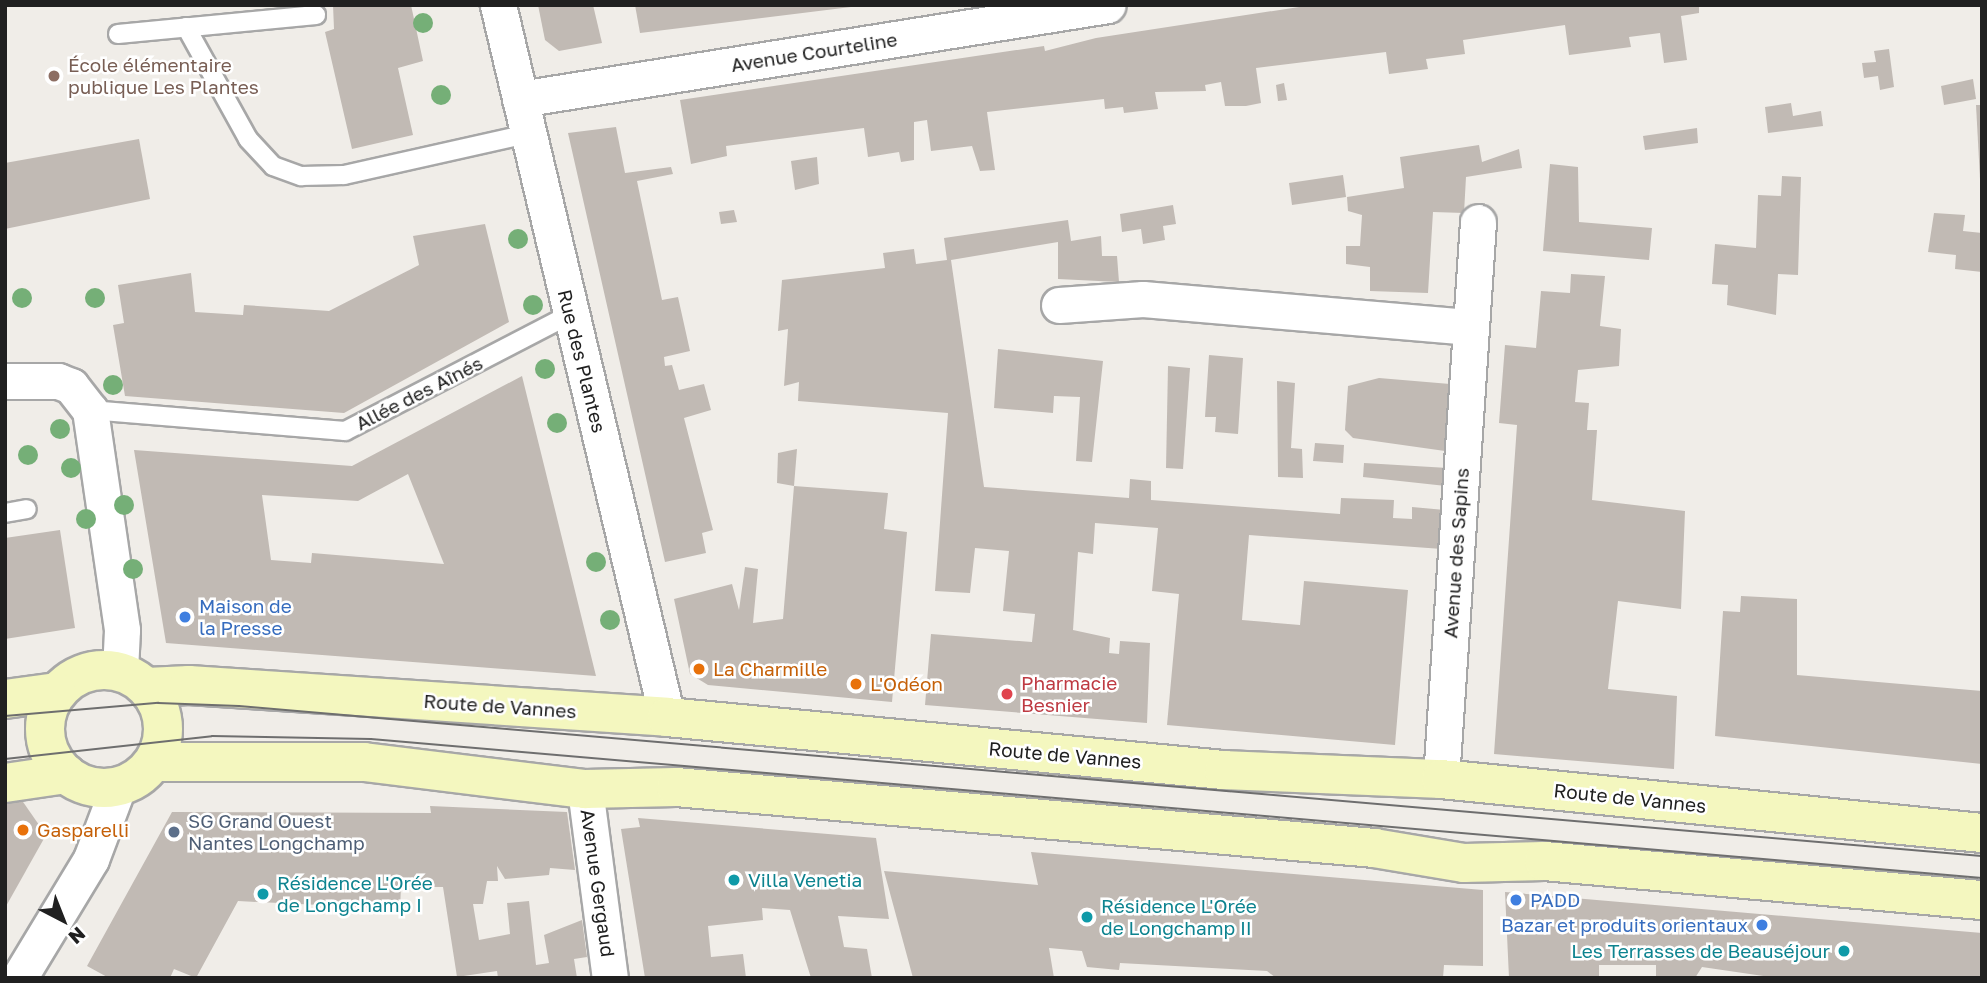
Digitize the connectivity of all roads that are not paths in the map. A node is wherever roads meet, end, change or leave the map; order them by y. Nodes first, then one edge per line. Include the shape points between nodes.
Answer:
1 (498, 5) edge
2 (1108, 5) edge
3 (1068, 8) edge
4 (316, 15) dead end
5 (186, 27) junction
6 (118, 34) dead end
7 (520, 99) junction
8 (528, 135) junction
9 (1478, 222) dead end
10 (1059, 305) dead end
11 (571, 314) junction
12 (1471, 327) junction
13 (5, 381) edge
14 (90, 410) junction
15 (27, 509) dead end
16 (5, 513) edge
17 (134, 679) junction
18 (57, 692) junction
19 (5, 699) edge
20 (667, 717) junction
21 (154, 762) junction
22 (66, 774) junction
23 (1441, 779) junction
24 (5, 783) edge
25 (118, 786) junction
26 (585, 789) junction
27 (1982, 833) edge
28 (1982, 900) edge
29 (19, 978) edge
30 (610, 978) edge

1 - 7 street, Rue des Plantes
2 - 3 street, Avenue Courteline
3 - 7 street, Avenue Courteline
4 - 5 lane
5 - 6 lane
5 - 8 lane via 248,139 273,166 301,176 344,175
7 - 8 street, Rue des Plantes
8 - 11 street, Rue des Plantes
9 - 12 street, Avenue des Sapins
10 - 12 street via 1143,299
11 - 14 lane, Allée des Aînés via 345,431
11 - 20 street, Rue des Plantes
12 - 23 street, Avenue des Sapins
13 - 14 street via 58,381 71,386
14 - 17 street via 122,629
15 - 16 lane
17 - 18 main road via 81,674
17 - 20 main road, Route de Vannes
17 - 21 main road via 164,727
18 - 19 main road
18 - 22 main road via 45,732
20 - 23 main road, Route de Vannes via 1224,770
21 - 25 main road
21 - 26 main road via 364,762
22 - 24 main road
22 - 25 main road via 91,787
23 - 27 main road, Route de Vannes
25 - 29 street via 91,859
26 - 28 main road via 676,787 1374,848 1464,863 1544,861
26 - 30 street, Avenue Gergaud

